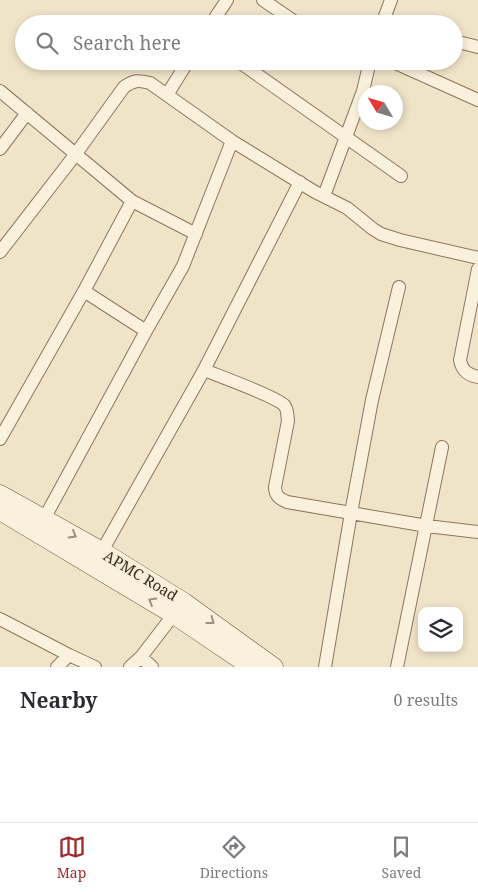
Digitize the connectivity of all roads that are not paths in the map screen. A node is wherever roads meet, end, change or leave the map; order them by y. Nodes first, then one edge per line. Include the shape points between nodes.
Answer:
1 (227, 0) edge
2 (263, 0) edge
3 (391, 0) edge
4 (217, 15) edge
5 (285, 15) edge
6 (385, 15) edge
7 (463, 43) edge
8 (478, 47) edge
9 (182, 70) edge
10 (251, 70) edge
11 (367, 70) edge
12 (411, 70) edge
13 (0, 92) edge
14 (167, 95) junction
15 (478, 100) edge
16 (27, 113) junction
17 (346, 136) junction
18 (232, 141) junction
19 (0, 149) edge
20 (75, 156) junction
21 (401, 176) dead end
22 (300, 182) junction
23 (324, 196) junction
24 (132, 201) junction
25 (196, 234) junction
26 (0, 252) edge
27 (478, 258) edge
28 (478, 268) edge
29 (399, 287) dead end
30 (84, 291) junction
31 (146, 331) junction
32 (204, 370) junction
33 (478, 377) edge
34 (0, 439) edge
35 (442, 447) dead end
36 (0, 494) edge
37 (0, 511) edge
38 (351, 513) junction
39 (44, 519) junction
40 (427, 526) junction
41 (478, 532) edge
42 (102, 552) junction
43 (179, 608) junction
44 (0, 619) edge
45 (69, 656) junction
46 (141, 657) junction
47 (248, 663) edge
48 (57, 667) edge
49 (95, 667) edge
50 (130, 667) edge
51 (152, 667) edge
52 (274, 667) edge
53 (325, 667) edge
54 (397, 667) edge

1 - 4 street
2 - 5 street
3 - 6 street
7 - 8 street
9 - 14 street
10 - 17 street
11 - 17 street via 367,79
12 - 15 street
13 - 16 street
14 - 18 street
14 - 20 street via 150,83 139,80 124,87
16 - 19 street
16 - 20 street
17 - 21 street
17 - 23 street
18 - 22 street
18 - 25 street
20 - 24 street
20 - 26 street
22 - 23 street
22 - 32 street
23 - 27 street via 391,238
24 - 25 street
24 - 30 street
25 - 31 street via 183,266
28 - 33 street via 460,360 467,373
29 - 38 street via 372,400
30 - 31 street
30 - 34 street
31 - 39 street
32 - 38 street via 264,394 287,411 288,420 274,487 277,496 287,502
32 - 42 street
35 - 40 street
36 - 39 street, APMC Road
43 -> 37 street, APMC Road
38 - 40 street
38 - 53 street
39 -> 42 street, APMC Road
40 - 41 street
40 - 54 street
42 - 43 street, APMC Road
43 - 46 street
43 - 47 street, APMC Road
44 - 45 street
45 - 48 street
45 - 49 street
46 - 50 street
46 - 51 street
47 - 52 street, APMC Road

